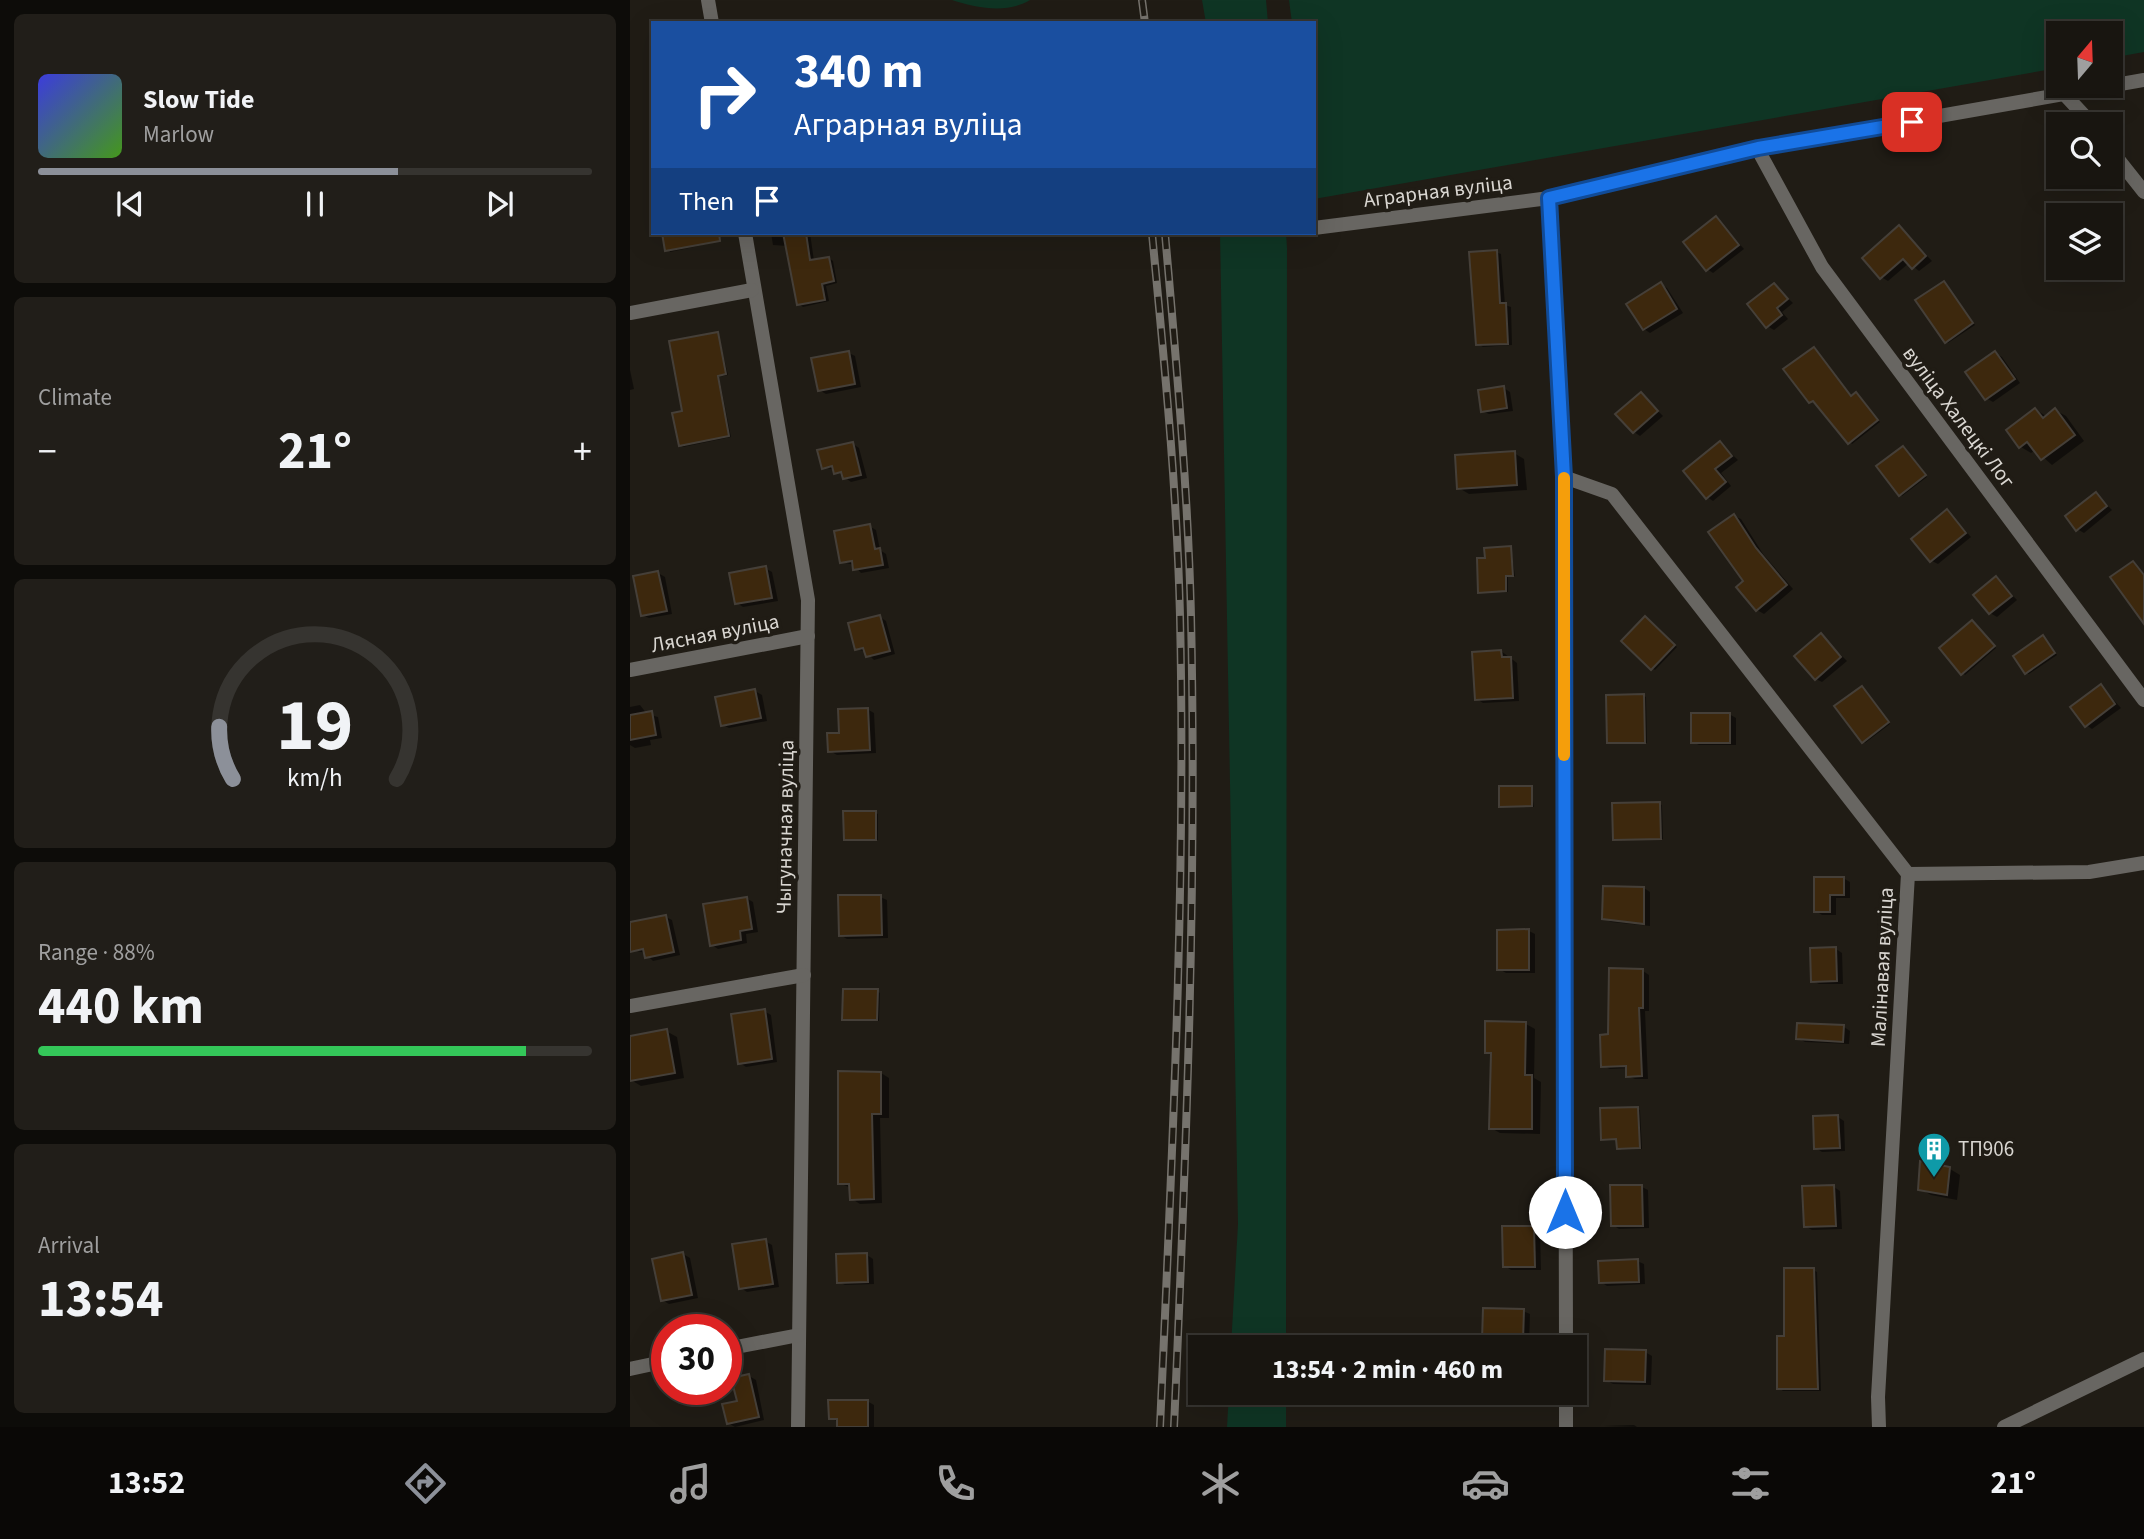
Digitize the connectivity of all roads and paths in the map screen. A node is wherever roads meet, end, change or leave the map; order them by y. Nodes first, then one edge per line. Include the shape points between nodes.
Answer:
1 (708, 0) edge
2 (712, 21) edge
3 (2144, 80) edge
4 (2123, 84) edge
5 (2054, 98) edge
6 (2068, 98) edge
7 (2081, 112) edge
8 (1758, 148) junction
9 (2123, 165) edge
10 (2144, 192) edge
11 (1549, 198) junction
12 (1316, 228) edge
13 (744, 235) edge
14 (752, 290) junction
15 (630, 313) edge
16 (1564, 477) junction
17 (808, 636) junction
18 (630, 670) edge
19 (2144, 700) edge
20 (2144, 863) edge
21 (1908, 874) junction
22 (804, 975) junction
23 (630, 1006) edge
24 (799, 1335) junction
25 (1566, 1335) edge
26 (742, 1346) edge
27 (2144, 1360) edge
28 (651, 1364) edge
29 (630, 1369) edge
30 (1566, 1405) edge
31 (798, 1427) edge
32 (1566, 1427) edge
33 (1879, 1427) edge
34 (2004, 1427) edge

1 - 2 street
3 - 4 street, Аграрная вуліца
5 - 8 street, Аграрная вуліца
6 - 7 street
8 - 11 street, Аграрная вуліца
8 - 19 street, вуліца Халецкі Лог via 1822,267
9 - 10 street
11 - 12 street, Аграрная вуліца
11 - 16 street
13 - 14 street, Чыгуначная вуліца
14 - 15 street
14 - 17 street, Чыгуначная вуліца via 808,600
16 - 21 street, Малінавая вуліца via 1612,494
16 - 25 street
17 - 18 street, Лясная вуліца
17 - 22 street, Чыгуначная вуліца
20 - 21 street via 2089,872
21 - 33 street, Малінавая вуліца
22 - 23 street
22 - 24 street, Чыгуначная вуліца
24 - 26 street
24 - 31 street, Чыгуначная вуліца
27 - 34 street
28 - 29 street
30 - 32 street

